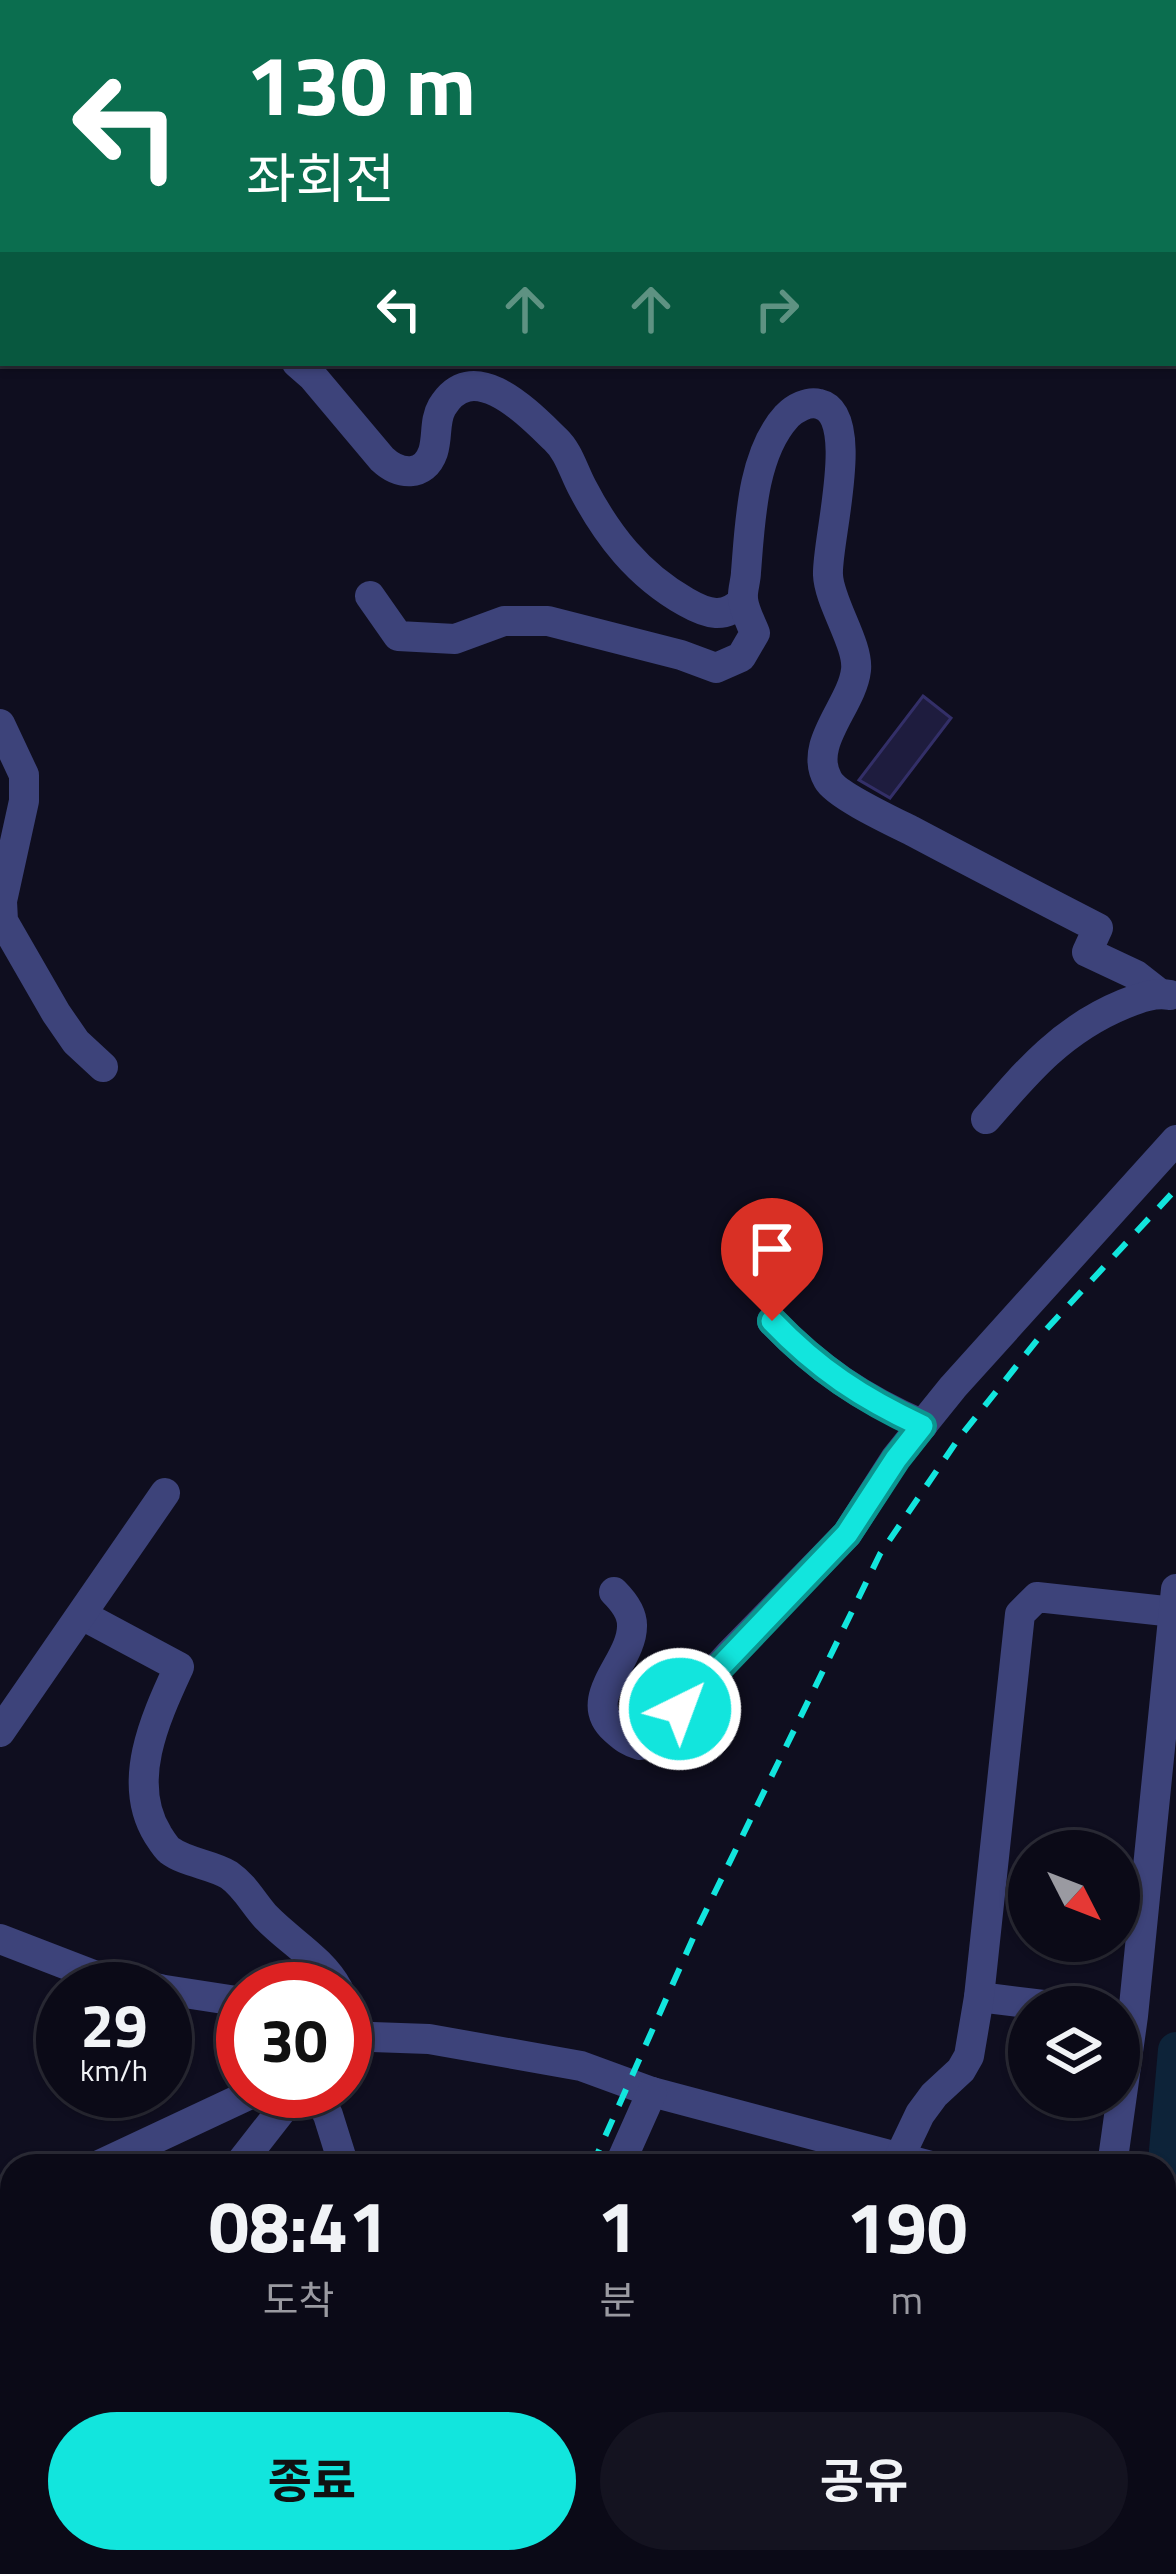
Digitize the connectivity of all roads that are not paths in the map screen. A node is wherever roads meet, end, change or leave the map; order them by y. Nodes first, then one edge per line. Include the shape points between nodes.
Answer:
1 (300, 366) edge
2 (370, 596) dead end
3 (743, 600) junction
4 (0, 724) edge
5 (1168, 995) edge
6 (103, 1067) dead end
7 (986, 1119) dead end
8 (1176, 1140) edge
9 (772, 1321) dead end
10 (922, 1426) junction
11 (165, 1493) dead end
12 (614, 1592) dead end
13 (1175, 1600) edge
14 (82, 1615) junction
15 (0, 1732) edge
16 (0, 1939) edge
17 (60, 1962) edge
18 (317, 1962) edge
19 (1129, 1986) edge
20 (979, 1997) junction
21 (1008, 2001) edge
22 (372, 2037) edge
23 (652, 2092) junction
24 (216, 2110) edge
25 (276, 2118) edge
26 (329, 2118) edge
27 (1116, 2118) edge
28 (122, 2154) edge
29 (247, 2154) edge
30 (340, 2154) edge
31 (624, 2154) edge
32 (884, 2154) edge
33 (901, 2154) edge
34 (1113, 2154) edge

1 - 3 street via 382,459 405,472 428,463 436,421 456,392 469,385 510,399 561,444 600,520 639,568 716,615
2 - 3 street via 398,636 455,639 504,621 548,622 716,668 741,657 755,633
3 - 5 street via 754,492 769,448 790,412 818,403 841,429 827,578 858,666 821,762 830,785 1097,928 1087,952
4 - 6 street via 24,775 3,921 56,1013
5 - 7 street via 1092,1018 1038,1059
8 - 10 street
9 - 10 street via 835,1379
10 - 12 street via 847,1534 640,1745 606,1722 601,1700 633,1624
11 - 14 street
13 - 19 street
13 - 20 street via 1037,1597 1020,1614
14 - 15 street
14 - 18 street via 179,1666 146,1760 150,1822 168,1850 229,1876
16 - 17 street
20 - 21 street
20 - 33 street via 969,2056 920,2114
22 - 23 street via 542,2058
23 - 31 street
23 - 32 street
24 - 28 street
25 - 29 street
26 - 30 street
27 - 34 street

